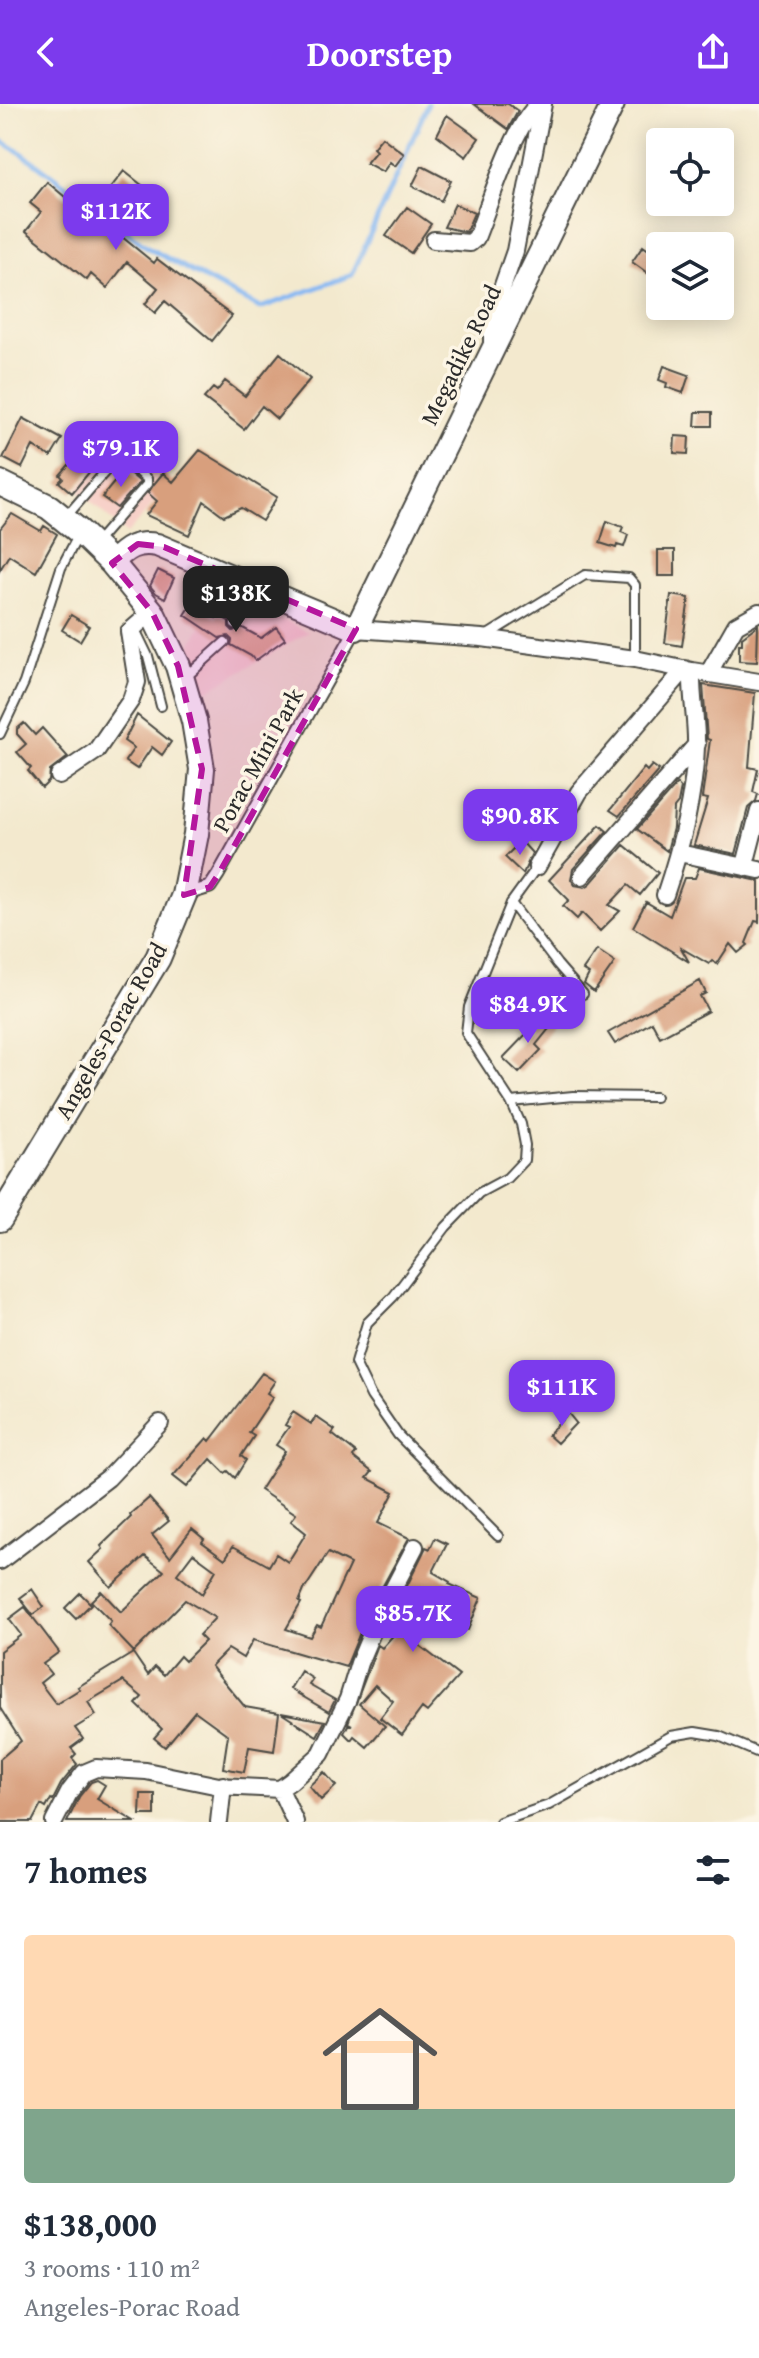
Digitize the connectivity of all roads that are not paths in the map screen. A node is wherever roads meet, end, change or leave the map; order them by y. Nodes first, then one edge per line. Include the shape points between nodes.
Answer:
1 (541, 104) edge
2 (613, 104) edge
3 (434, 240) dead end
4 (492, 351) junction
5 (0, 483) edge
6 (80, 532) junction
7 (112, 563) junction
8 (253, 586) junction
9 (759, 612) edge
10 (143, 620) junction
11 (235, 624) dead end
12 (356, 629) junction
13 (482, 638) junction
14 (225, 642) dead end
15 (635, 659) junction
16 (695, 672) junction
17 (182, 680) junction
18 (759, 682) edge
19 (161, 706) dead end
20 (0, 734) edge
21 (697, 744) junction
22 (59, 776) dead end
23 (759, 811) edge
24 (679, 853) junction
25 (537, 867) joint
26 (752, 868) edge
27 (582, 876) dead end
28 (184, 895) junction
29 (665, 895) dead end
30 (511, 903) junction
31 (583, 994) dead end
32 (655, 1097) dead end
33 (511, 1102) junction
34 (0, 1219) edge
35 (160, 1423) dead end
36 (498, 1536) dead end
37 (415, 1547) dead end
38 (0, 1561) edge
39 (759, 1753) edge
40 (223, 1785) junction
41 (280, 1789) junction
42 (54, 1822) edge
43 (219, 1822) edge
44 (296, 1822) edge
45 (500, 1822) edge

1 - 3 street via 530,111 516,139 476,238 470,243
1 - 4 street via 518,241 492,317
2 - 4 main road, Megadike Road
4 - 12 main road, Megadike Road
5 - 6 main road, Angeles-Porac Road via 49,507
6 - 6 lane via 147,484 122,457 116,459
6 - 7 main road, Angeles-Porac Road
6 - 20 lane via 61,568 24,683
7 - 8 main road via 130,547 157,545
7 - 10 main road, Angeles-Porac Road
8 - 11 lane
8 - 12 main road
9 - 16 street via 736,625
10 - 17 main road, Angeles-Porac Road
10 - 19 lane
10 - 22 street via 129,636 137,682 131,700 96,751
12 - 13 street
12 - 28 street, Porac Mini Park via 218,875 210,887
13 - 15 street
13 - 15 lane via 585,575 629,578 635,585
14 - 17 lane
15 - 16 street
16 - 18 street
16 - 21 street
16 - 25 street via 579,792
17 - 28 main road, Angeles-Porac Road via 202,769
21 - 24 street
21 - 27 street
23 - 26 street
24 - 26 street
24 - 29 street
25 - 30 lane
28 - 34 main road, Angeles-Porac Road via 158,958
30 - 31 lane
30 - 33 lane via 469,1007 466,1033
32 - 33 lane
33 - 36 lane via 521,1124 524,1160 507,1178 479,1193 446,1227 367,1323 355,1363 398,1435
35 - 38 street via 108,1478
37 - 41 street via 378,1618 321,1754
39 - 45 lane via 719,1736 671,1736 549,1805
40 - 41 street
40 - 42 street via 96,1768 84,1773
40 - 43 street
41 - 44 street

